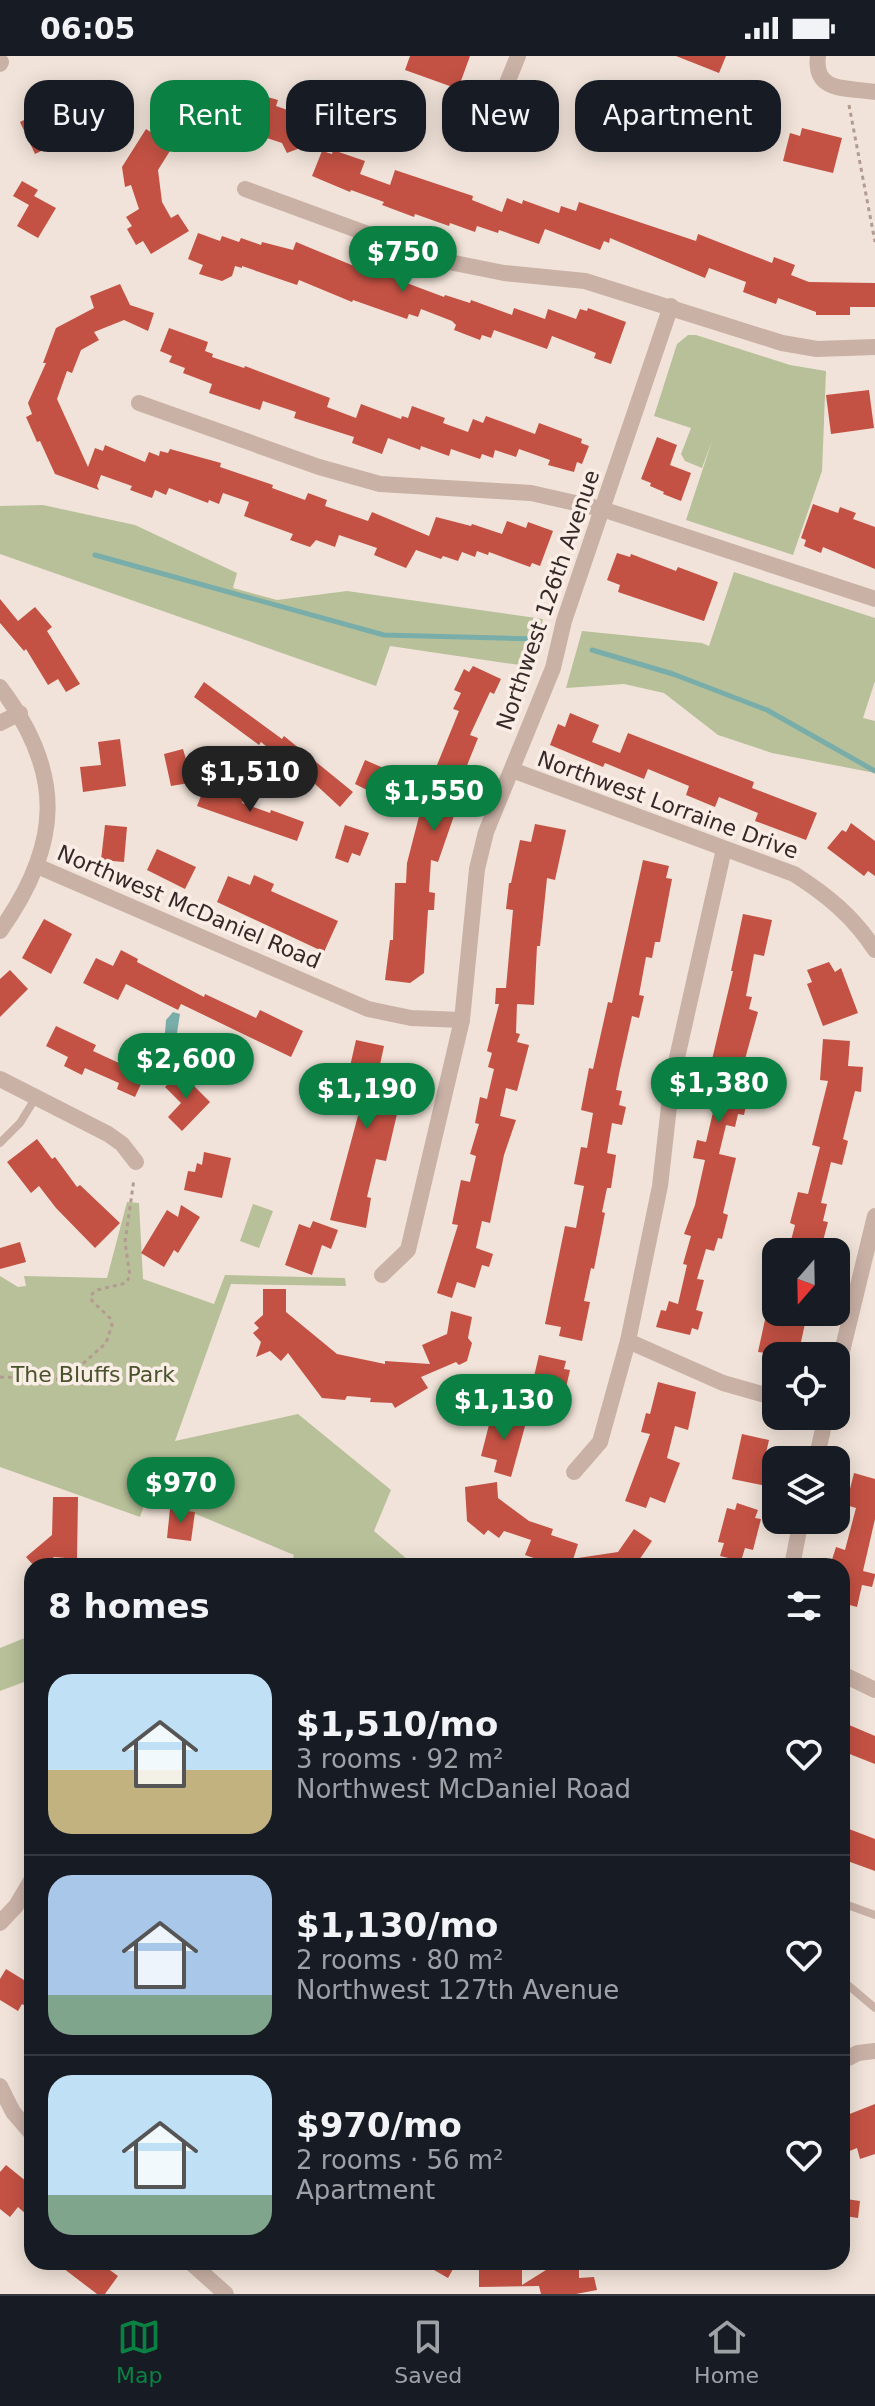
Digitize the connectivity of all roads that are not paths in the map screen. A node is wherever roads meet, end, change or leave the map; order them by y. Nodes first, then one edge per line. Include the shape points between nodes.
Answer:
1 (518, 56) edge
2 (818, 56) edge
3 (508, 80) edge
4 (875, 92) edge
5 (245, 189) dead end
6 (671, 306) junction
7 (875, 347) edge
8 (139, 403) dead end
9 (602, 509) junction
10 (875, 599) edge
11 (0, 687) edge
12 (20, 713) junction
13 (0, 723) edge
14 (512, 770) junction
15 (724, 849) junction
16 (37, 866) junction
17 (0, 931) edge
18 (875, 950) edge
19 (462, 1020) junction
20 (0, 1079) edge
21 (36, 1097) junction
22 (0, 1143) edge
23 (136, 1162) road end
24 (875, 1216) edge
25 (382, 1275) dead end
26 (628, 1341) junction
27 (844, 1342) edge
28 (762, 1394) edge
29 (574, 1472) dead end
30 (798, 1534) edge
31 (794, 1558) edge
32 (850, 1678) edge
33 (875, 1690) edge
34 (24, 1892) edge
35 (850, 1906) edge
36 (875, 1915) edge
37 (0, 1923) edge
38 (850, 1987) edge
39 (875, 2008) edge
40 (875, 2051) edge
41 (850, 2057) edge
42 (0, 2086) edge
43 (24, 2125) edge
44 (199, 2270) edge
45 (226, 2294) edge

1 - 3 street
2 - 4 street via 821,79
5 - 6 street via 439,260 585,281
6 - 7 street via 782,343 817,349
6 - 9 street, Northwest 126th Avenue
8 - 9 street via 380,484 531,493
9 - 10 street
9 - 14 street, Northwest 126th Avenue via 553,668
11 - 12 street, Northwest McDaniel Road
12 - 13 street
12 - 16 street, Northwest McDaniel Road via 48,785 48,827
14 - 15 street, Northwest Lorraine Drive
14 - 19 street, Northwest 126th Avenue via 477,869
15 - 18 street, Northwest Lorraine Drive via 794,874 826,894 861,927
15 - 26 street via 672,1080 660,1186
16 - 17 street
16 - 19 street, Northwest McDaniel Road via 368,1009
19 - 25 street, Northwest 126th Avenue via 408,1250
20 - 21 street
21 - 22 lane
21 - 23 street via 108,1134
24 - 27 street
26 - 28 street via 723,1383
26 - 29 street via 600,1442
30 - 31 street
32 - 33 street
34 - 37 street
35 - 36 lane
38 - 39 lane
40 - 41 street
42 - 43 street
44 - 45 street

